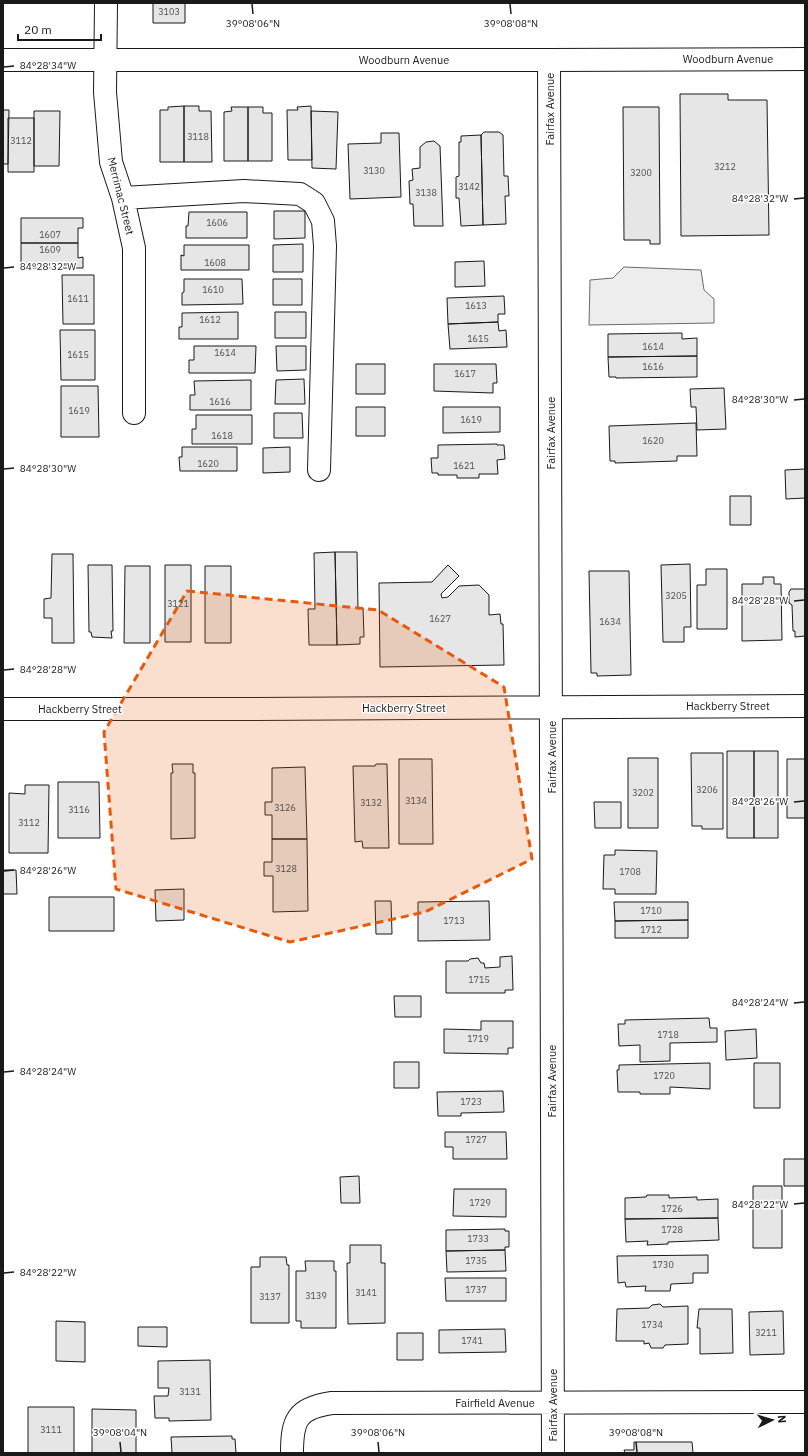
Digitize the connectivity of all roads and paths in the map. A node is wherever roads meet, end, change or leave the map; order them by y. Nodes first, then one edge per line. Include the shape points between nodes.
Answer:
1 (106, 3) edge
2 (805, 58) edge
3 (3, 60) edge
4 (549, 60) junction
5 (106, 61) junction
6 (123, 198) junction
7 (134, 413) dead end
8 (319, 470) dead end
9 (805, 706) edge
10 (552, 708) junction
11 (3, 709) edge
12 (805, 1402) edge
13 (553, 1403) junction
14 (292, 1453) edge
15 (553, 1453) edge

1 - 5 street, Merrimac Street
2 - 4 street, Woodburn Avenue
3 - 5 street, Woodburn Avenue
4 - 5 street, Woodburn Avenue
4 - 10 street, Fairfax Avenue
5 - 6 street, Merrimac Street via 106,115 111,162
6 - 7 street, Merrimac Street via 134,248
6 - 8 street via 244,191 300,194 314,203 323,221 325,246
9 - 10 street, Hackberry Street
10 - 11 street, Hackberry Street
10 - 13 street, Fairfax Avenue
12 - 13 street, Fairfield Avenue
13 - 14 street, Fairfield Avenue via 321,1405 309,1408 298,1418 292,1434
13 - 15 street, Fairfax Avenue

